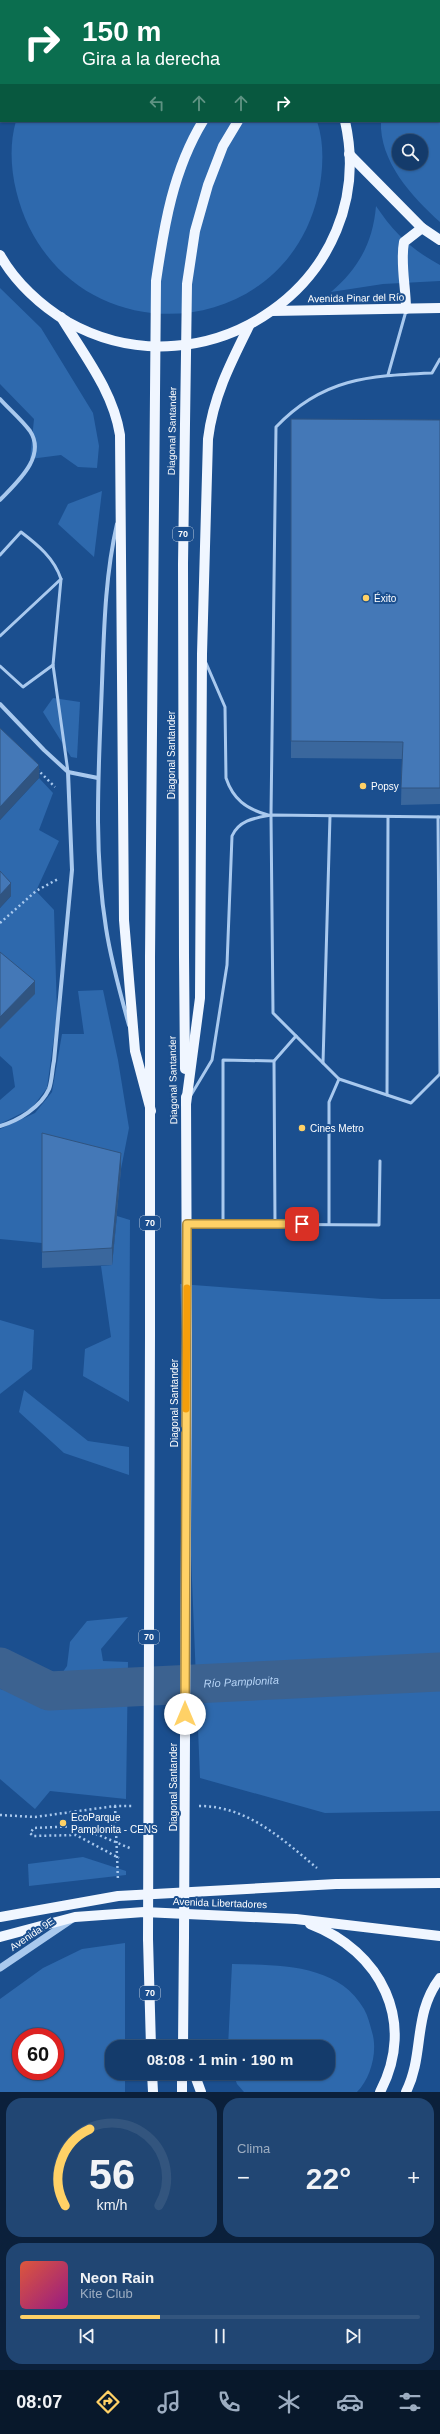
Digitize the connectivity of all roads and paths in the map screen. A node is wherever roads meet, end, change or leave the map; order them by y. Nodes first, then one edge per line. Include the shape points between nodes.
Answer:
1 (203, 122) edge
2 (237, 122) edge
3 (346, 123) edge
4 (349, 154) junction
5 (422, 228) junction
6 (440, 240) edge
7 (0, 254) edge
8 (440, 308) edge
9 (406, 309) junction
10 (272, 311) junction
11 (61, 318) junction
12 (249, 326) junction
13 (440, 359) edge
14 (388, 376) junction
15 (0, 399) edge
16 (0, 500) edge
17 (122, 502) junction
18 (0, 555) edge
19 (61, 579) junction
20 (0, 636) edge
21 (202, 654) junction
22 (53, 665) junction
23 (0, 666) edge
24 (0, 704) edge
25 (34, 766) edge
26 (68, 772) junction
27 (98, 778) junction
28 (69, 800) junction
29 (271, 815) junction
30 (330, 816) junction
31 (388, 817) junction
32 (439, 817) edge
33 (72, 870) junction
34 (0, 923) edge
35 (296, 1036) junction
36 (135, 1051) junction
37 (274, 1061) junction
38 (323, 1063) junction
39 (440, 1074) edge
40 (339, 1079) junction
41 (387, 1095) junction
42 (186, 1104) junction
43 (151, 1111) junction
44 (0, 1126) edge
45 (380, 1161) dead end
46 (187, 1224) junction
47 (223, 1224) junction
48 (275, 1224) junction
49 (329, 1224) junction
50 (115, 1806) dead end
51 (148, 1852) junction
52 (119, 1858) junction
53 (440, 1883) edge
54 (118, 1896) junction
55 (0, 1917) edge
56 (75, 1917) junction
57 (296, 1919) junction
58 (440, 1936) edge
59 (0, 1937) edge
60 (0, 1968) edge
61 (440, 1978) edge
62 (183, 2022) junction
63 (151, 2040) edge
64 (182, 2040) edge
65 (186, 2040) edge
66 (152, 2080) edge
67 (182, 2080) edge
68 (197, 2080) edge
69 (151, 2090) edge
70 (182, 2092) edge
71 (202, 2092) edge
72 (380, 2092) edge
73 (406, 2092) edge

1 - 43 main road, Diagonal Santander / 70, bridge via 181,167 165,219 156,281
2 - 42 main road, Diagonal Santander / 70, bridge via 223,146 208,185 195,231 187,284 183,564
3 - 4 main road
4 - 5 main road
4 - 10 main road via 347,190 330,242 307,278
5 - 6 main road
5 - 9 main road via 404,242 402,254
7 - 11 main road via 30,293
8 - 9 main road, Avenida Pinar del Río
9 - 10 main road, Avenida Pinar del Río
9 - 14 lane
10 - 12 main road
11 - 12 main road via 115,341 154,347 206,342
11 - 17 main road via 101,380 115,410 120,435
12 - 21 main road via 220,387 210,419 205,480
13 - 14 lane via 432,374
14 - 29 lane via 349,382 321,391 294,409 276,427
15 - 16 street via 30,432 35,448 31,464
17 - 27 street via 110,554
17 - 36 main road via 122,840 126,948
18 - 19 lane via 21,532 40,546 57,568
19 - 20 lane
19 - 22 lane
21 - 29 lane via 225,707 226,778 229,787 241,803 253,811
21 - 42 main road via 200,998
22 - 23 lane via 23,687
22 - 26 lane
24 - 26 street
25 - 28 path
26 - 27 street
26 - 28 street
27 - 36 street via 99,850 106,927
28 - 33 street
29 - 30 lane
29 - 35 lane via 273,1014
29 - 42 lane via 244,822 232,836 227,965 212,1060
30 - 31 lane
30 - 38 lane
31 - 32 lane
31 - 41 lane
32 - 39 lane
33 - 34 path via 36,891
33 - 44 street via 58,1026 49,1090 34,1109
35 - 37 lane
35 - 38 lane
36 - 43 main road
37 - 47 lane via 223,1060
37 - 48 lane
38 - 40 lane
39 - 41 lane via 411,1103
40 - 41 lane
40 - 49 lane via 329,1102
42 - 46 main road, Diagonal Santander / 70
43 - 51 main road, Diagonal Santander / 70, bridge
45 - 49 lane via 379,1225
46 - 47 lane
46 - 62 main road, Diagonal Santander / 70, bridge
47 - 48 lane
48 - 49 lane
50 - 52 path
51 - 52 path, bridge via 125,1848 77,1826 34,1828 30,1833 36,1836 76,1835
51 - 63 main road, Diagonal Santander / 70, bridge
52 - 54 path
53 - 54 main road, Avenida Libertadores via 336,1884
54 - 55 main road, Avenida Libertadores
56 - 57 main road, Avenida Libertadores via 144,1912
56 - 59 main road, Avenida Libertadores
56 - 60 street, Avenida 9E
57 - 58 main road, Avenida Libertadores
57 - 72 main road via 319,1927 350,1945 383,1984 393,2015 395,2036 390,2069
61 - 73 main road via 431,1989 423,2009 415,2063
62 - 64 main road, Diagonal Santander / 70
62 - 65 main road
66 - 69 main road
67 - 70 main road
68 - 71 main road

